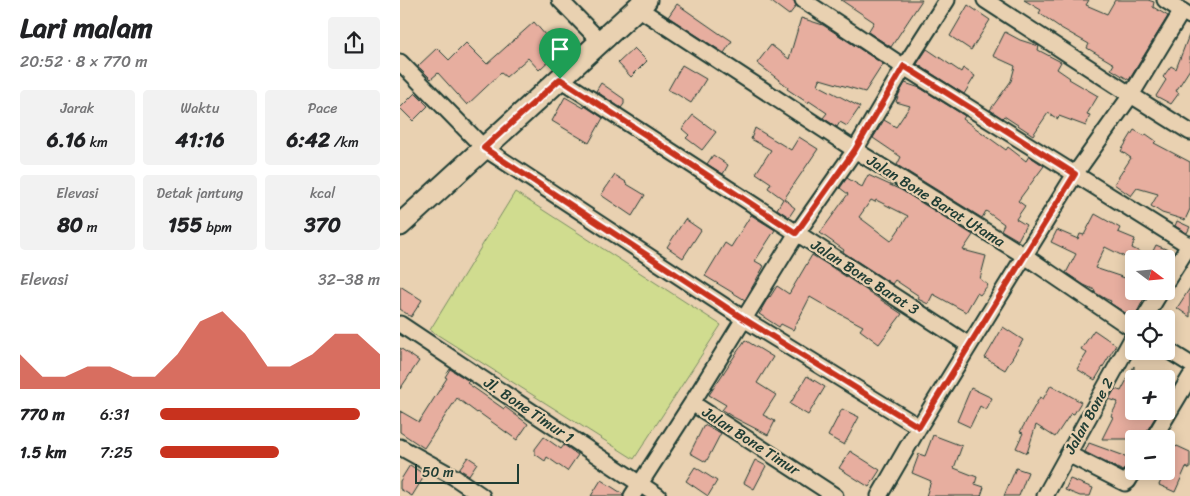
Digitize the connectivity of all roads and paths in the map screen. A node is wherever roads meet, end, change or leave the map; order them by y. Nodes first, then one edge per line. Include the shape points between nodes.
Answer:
1 (560, 0) edge
2 (803, 0) edge
3 (947, 0) edge
4 (985, 0) edge
5 (1165, 0) edge
6 (642, 4) edge
7 (1186, 14) edge
8 (600, 41) junction
9 (400, 62) edge
10 (904, 66) junction
11 (560, 79) junction
12 (1131, 95) junction
13 (1190, 132) edge
14 (484, 148) junction
15 (855, 150) junction
16 (1075, 174) junction
17 (400, 225) edge
18 (796, 233) junction
19 (1190, 245) edge
20 (1025, 256) junction
21 (1175, 268) edge
22 (744, 319) junction
23 (400, 324) edge
24 (1125, 324) edge
25 (970, 345) junction
26 (1125, 351) edge
27 (1175, 355) edge
28 (1190, 364) edge
29 (1190, 377) edge
30 (692, 403) junction
31 (919, 427) junction
32 (1159, 430) edge
33 (400, 446) edge
34 (1068, 454) junction
35 (1129, 480) edge
36 (636, 490) edge
37 (482, 496) edge
38 (658, 496) edge
39 (835, 496) edge
40 (879, 496) edge
41 (1045, 496) edge

1 - 8 street
2 - 10 street
3 - 10 street
4 - 12 street
5 - 7 street
6 - 8 main road
6 - 15 street, Jalan Bone Barat Utama
7 - 12 street
8 - 11 main road
9 - 14 street
10 - 15 street
10 - 16 street
11 - 14 main road
11 - 18 street, Jalan Bone Barat 3
12 - 13 street
12 - 16 street
14 - 17 main road
14 - 22 street
15 - 18 street
15 - 20 street, Jalan Bone Barat Utama
16 - 19 street
16 - 20 street
18 - 22 street
18 - 25 street, Jalan Bone Barat 3
19 - 21 street
20 - 24 street, Jalan Bone Barat Utama
20 - 25 street
22 - 30 street
22 - 31 street
23 - 36 street, Jl. Bone Timur 1
25 - 31 street
26 - 34 street, Jalan Bone 2
27 - 28 street
29 - 32 street
30 - 36 street
30 - 39 street, Jalan Bone Timur
31 - 40 street
33 - 37 street
34 - 35 street via 1125,483
34 - 41 street, Jalan Bone 2
36 - 38 street, Jl. Bone Timur 1

